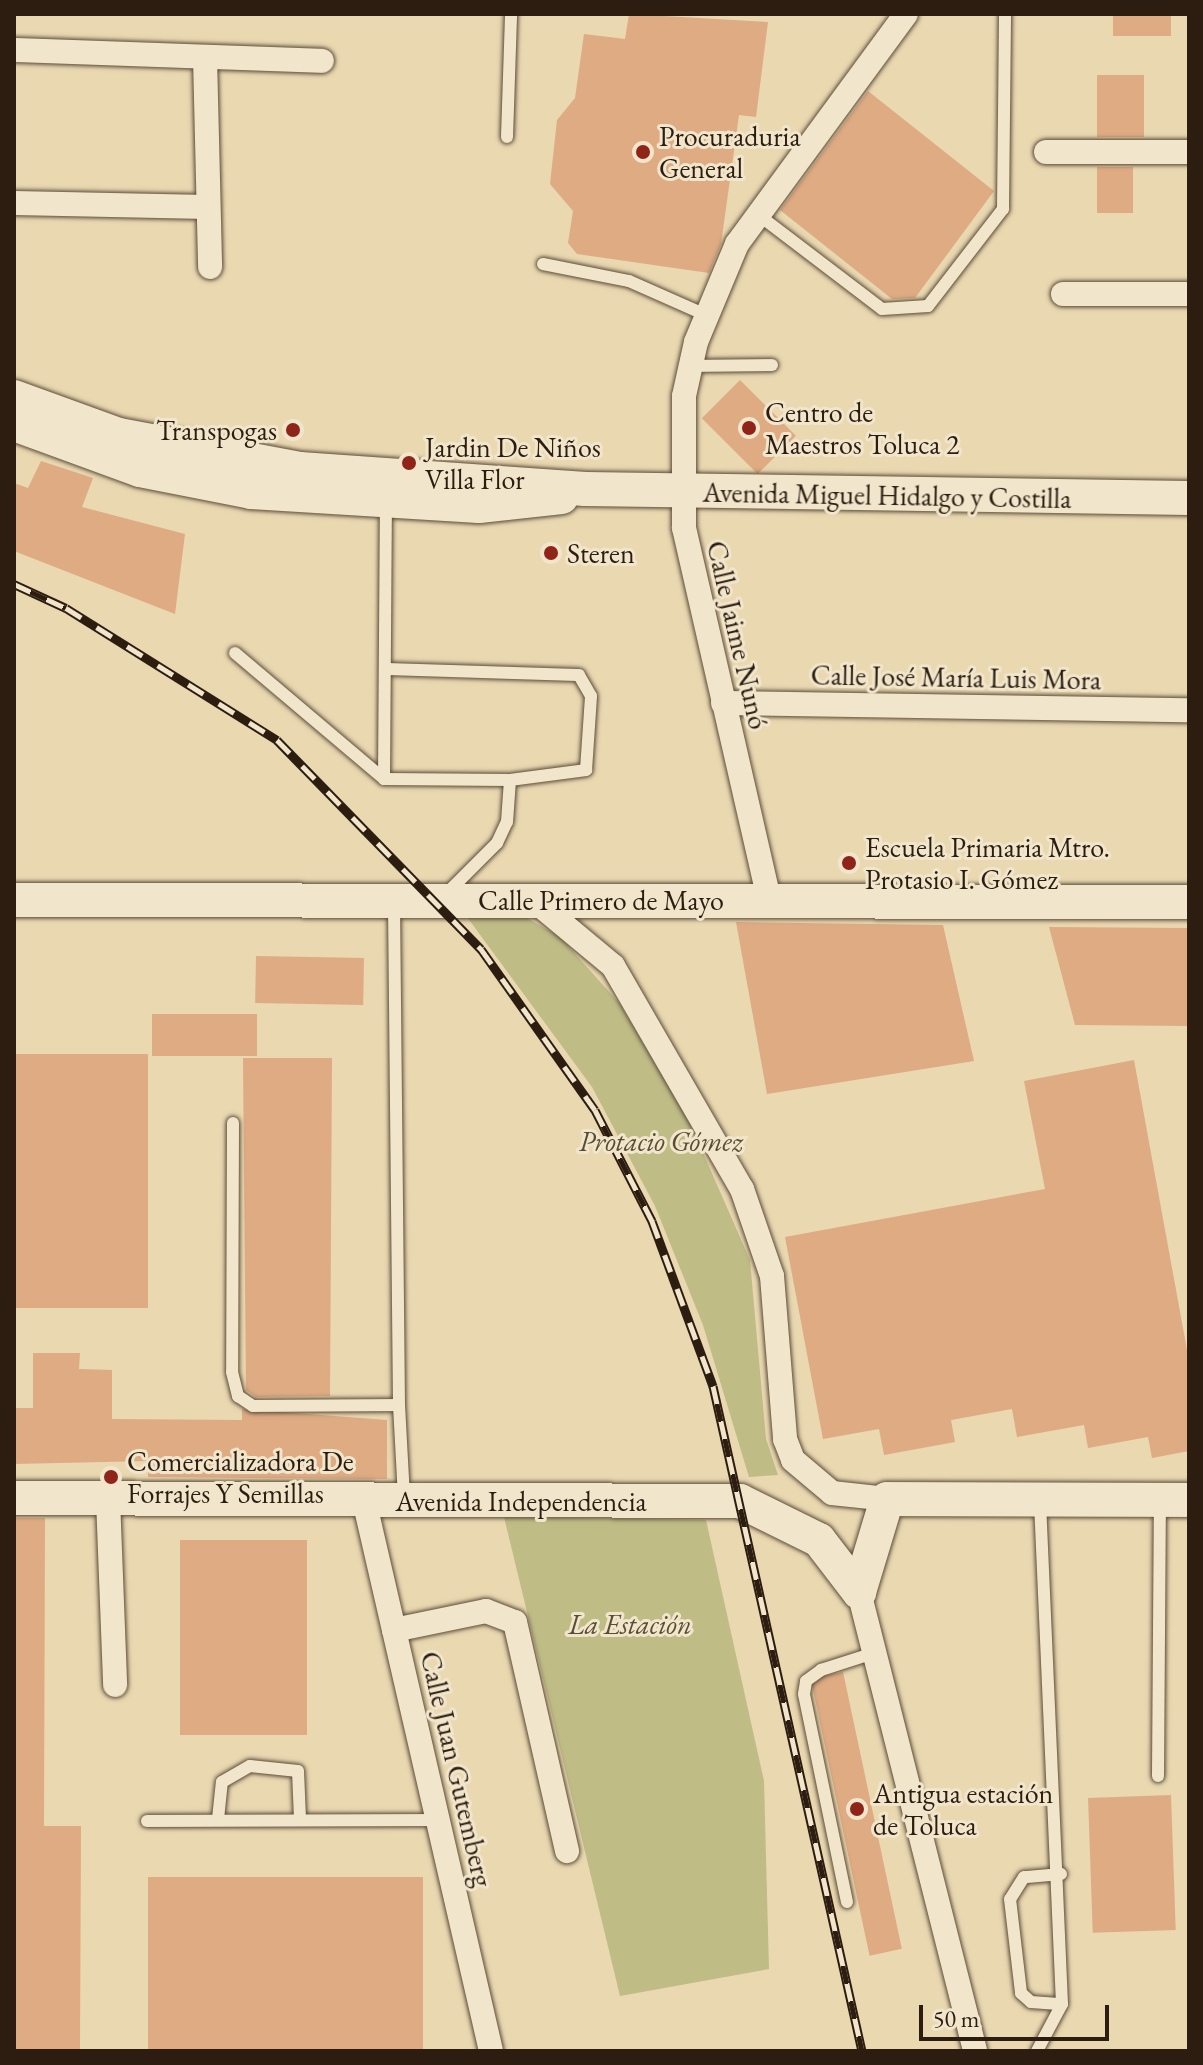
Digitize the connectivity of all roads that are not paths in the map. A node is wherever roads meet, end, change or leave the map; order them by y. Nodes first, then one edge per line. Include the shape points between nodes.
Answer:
1 (511, 14) edge
2 (906, 14) edge
3 (1005, 14) edge
4 (14, 50) edge
5 (205, 57) junction
6 (322, 61) dead end
7 (507, 137) dead end
8 (1046, 152) dead end
9 (1189, 152) edge
10 (14, 203) edge
11 (208, 207) junction
12 (755, 213) junction
13 (543, 264) dead end
14 (210, 267) dead end
15 (1063, 294) dead end
16 (1189, 294) edge
17 (706, 315) junction
18 (772, 365) dead end
19 (690, 366) junction
20 (14, 397) edge
21 (14, 424) edge
22 (585, 489) junction
23 (680, 492) junction
24 (1189, 498) edge
25 (386, 502) junction
26 (235, 653) dead end
27 (385, 669) junction
28 (723, 703) junction
29 (1189, 710) edge
30 (384, 779) junction
31 (510, 780) junction
32 (769, 899) junction
33 (14, 900) edge
34 (438, 900) junction
35 (395, 901) junction
36 (536, 902) junction
37 (1189, 902) edge
38 (233, 1123) dead end
39 (399, 1405) junction
40 (14, 1498) edge
41 (108, 1499) junction
42 (887, 1499) junction
43 (364, 1500) junction
44 (404, 1500) junction
45 (1040, 1500) junction
46 (1175, 1500) edge
47 (859, 1592) junction
48 (394, 1630) junction
49 (874, 1653) junction
50 (115, 1685) dead end
51 (1158, 1776) dead end
52 (218, 1819) junction
53 (300, 1819) junction
54 (438, 1820) junction
55 (147, 1821) dead end
56 (567, 1851) dead end
57 (1061, 1874) junction
58 (847, 1902) dead end
59 (1062, 2004) junction
60 (491, 2051) edge
61 (975, 2051) edge
62 (1037, 2051) edge

1 - 7 lane
2 - 12 street, Calle Jaime Nunó
3 - 12 lane via 1003,209 928,306 882,309
4 - 5 street
5 - 6 street
5 - 11 street
8 - 9 street
10 - 11 street
11 - 14 street
12 - 17 street, Calle Jaime Nunó
13 - 17 lane via 629,281
15 - 16 street
17 - 19 street, Calle Jaime Nunó
18 - 19 lane
19 - 23 street, Calle Jaime Nunó
20 - 22 main road, Avenida Miguel Hidalgo y Costilla via 119,435 241,462
21 - 25 main road, Avenida Miguel Hidalgo y Costilla via 195,483
22 - 23 main road, Avenida Miguel Hidalgo y Costilla
22 - 25 main road, Avenida Miguel Hidalgo y Costilla via 516,506
23 - 24 main road, Avenida Miguel Hidalgo y Costilla
23 - 28 street, Calle Jaime Nunó
25 - 27 lane
26 - 30 lane
27 - 30 lane
27 - 31 lane via 568,673 586,680 586,770
28 - 29 street, Calle José María Luis Mora
28 - 32 street, Calle Jaime Nunó
30 - 31 lane
31 - 34 lane via 507,822 497,843
32 - 36 main road, Calle Primero de Mayo
32 - 37 main road, Calle Primero de Mayo
33 - 35 main road, Calle Primero de Mayo
34 - 35 main road, Calle Primero de Mayo
34 - 36 main road, Calle Primero de Mayo
35 - 39 lane
36 - 42 street via 613,966 702,1109 742,1189 772,1276 785,1439 811,1481 851,1497
38 - 39 lane via 232,1372 238,1396 253,1406
39 - 44 lane
40 - 41 main road, Avenida Independencia
41 - 43 main road, Avenida Independencia
41 - 50 street
42 - 45 main road
42 - 47 main road
43 - 44 main road, Avenida Independencia
43 - 48 street, Calle Juan Gutemberg
44 - 47 main road, Avenida Independencia via 740,1501 819,1540
45 - 46 main road
45 - 57 lane
46 - 51 lane
47 - 49 street
48 - 54 street, Calle Juan Gutemberg
48 - 56 street via 486,1611 515,1622
49 - 58 lane via 821,1670 806,1681 804,1694
49 - 61 street
52 - 53 lane
52 - 53 lane via 222,1782 250,1766 298,1771
52 - 55 lane
53 - 54 lane
54 - 60 street, Calle Juan Gutemberg
57 - 59 lane
57 - 59 lane via 1024,1877 1010,1899 1021,1993 1031,2002
59 - 62 lane

